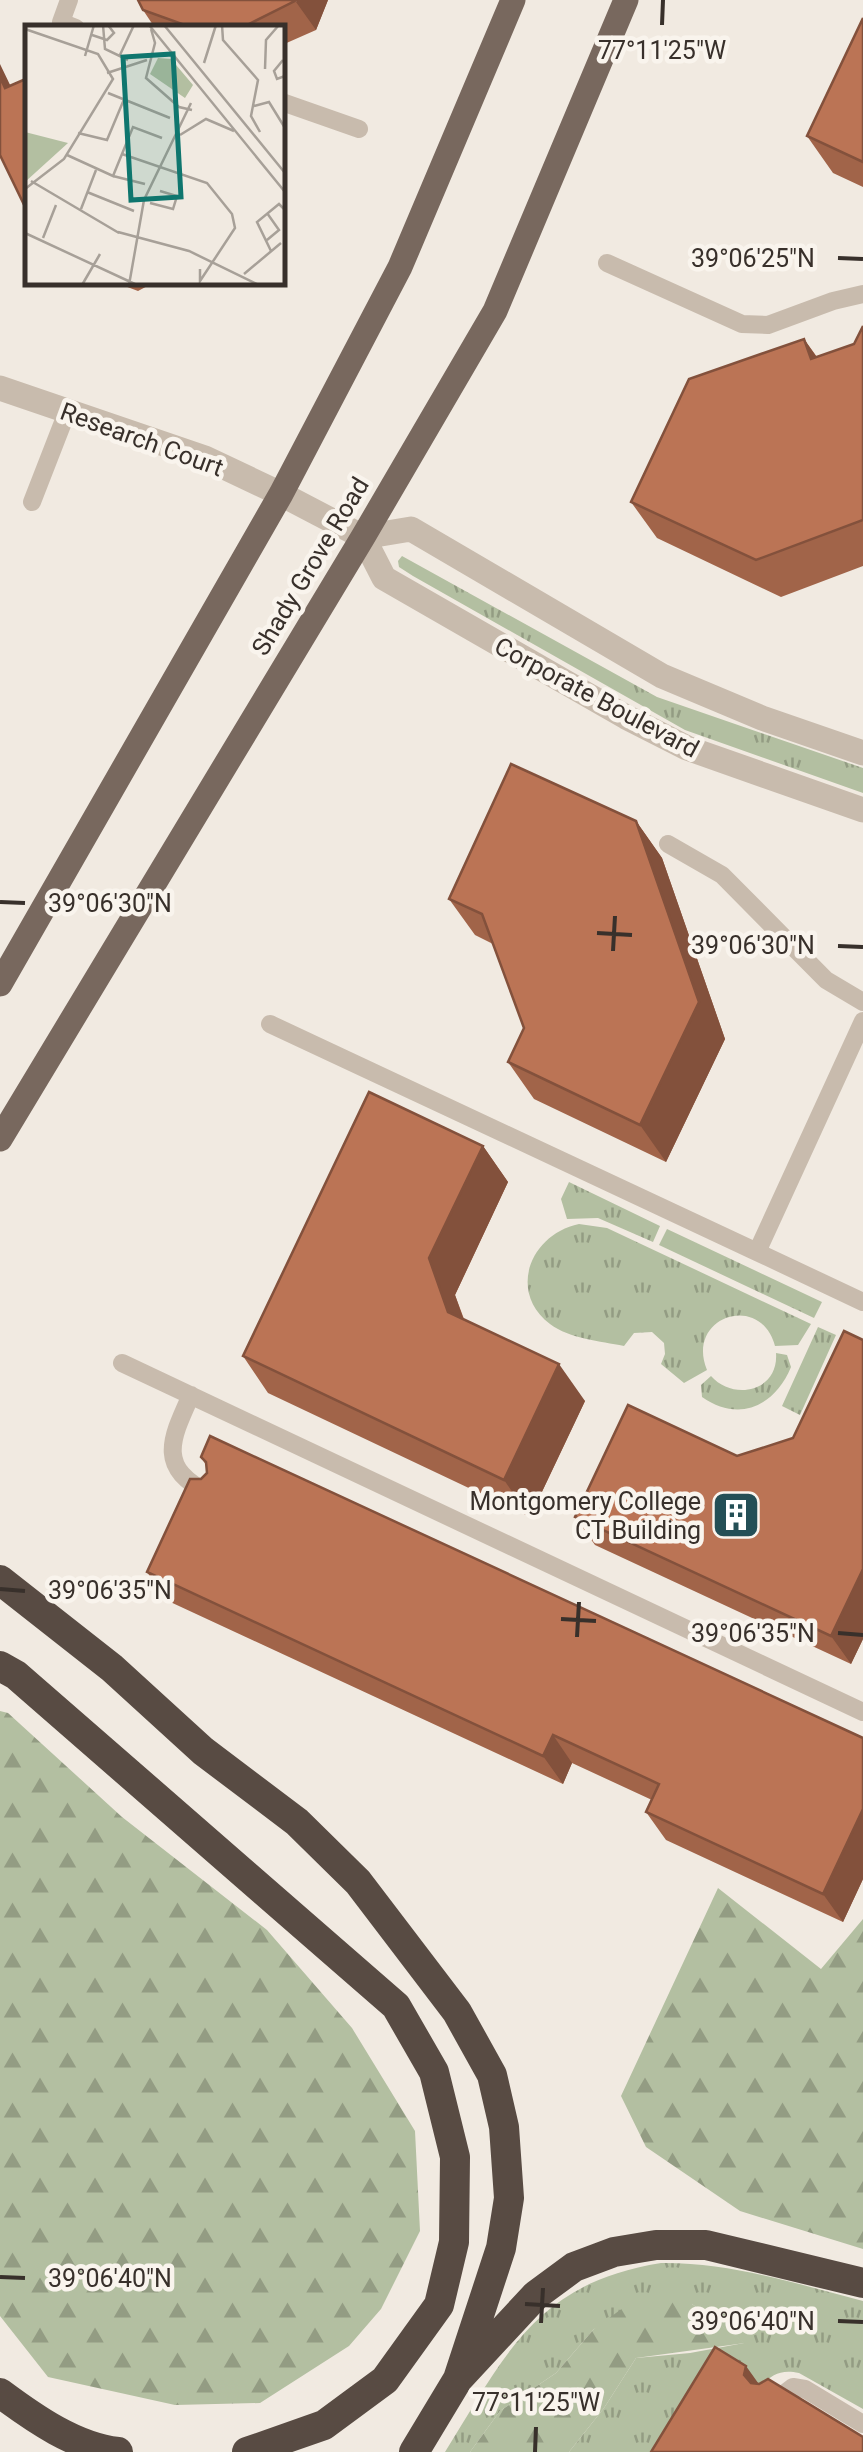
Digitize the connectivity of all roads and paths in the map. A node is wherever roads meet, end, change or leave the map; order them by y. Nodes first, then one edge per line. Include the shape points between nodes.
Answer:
1 (69, 0) edge
2 (514, 0) edge
3 (626, 0) edge
4 (68, 25) edge
5 (285, 103) edge
6 (359, 129) dead end
7 (607, 263) dead end
8 (863, 294) edge
9 (0, 388) edge
10 (66, 412) junction
11 (282, 494) junction
12 (32, 502) dead end
13 (363, 537) junction
14 (863, 753) edge
15 (863, 810) edge
16 (668, 844) dead end
17 (0, 984) edge
18 (863, 1002) edge
19 (863, 1021) edge
20 (270, 1024) dead end
21 (0, 1139) edge
22 (757, 1252) junction
23 (863, 1302) edge
24 (122, 1364) dead end
25 (190, 1395) junction
26 (215, 1496) edge
27 (0, 1580) edge
28 (0, 1666) edge
29 (863, 1712) edge
30 (863, 2283) edge
31 (458, 2378) junction
32 (0, 2393) edge
33 (776, 2400) edge
34 (863, 2424) edge
35 (118, 2452) edge
36 (246, 2452) edge
37 (414, 2452) edge

1 - 4 lane via 61,22
2 - 11 main road via 400,267
3 - 13 main road, Shady Grove Road via 494,311
5 - 6 lane
7 - 8 lane via 742,324 768,325
9 - 10 street, Research Court
10 - 11 street, Research Court via 204,458
10 - 12 lane
11 - 13 street
11 - 17 main road
13 - 14 street, Corporate Boulevard via 411,529 662,676
13 - 15 street, Corporate Boulevard via 384,578 626,717 687,748
13 - 21 main road, Shady Grove Road
16 - 18 lane via 722,874 826,980
19 - 22 lane
20 - 22 lane
22 - 23 lane
24 - 25 lane
25 - 26 lane via 175,1430 172,1460 191,1484
25 - 29 lane
27 - 31 highway via 297,1822 358,1882 457,2012 492,2075 509,2198 501,2248
28 - 36 highway via 396,2006 434,2072 455,2156 454,2242 439,2305 385,2380 324,2426
30 - 31 highway via 706,2245 614,2252 574,2267 536,2295
31 - 37 highway
32 - 35 highway via 36,2420 99,2450
33 - 34 lane via 793,2387 804,2389

